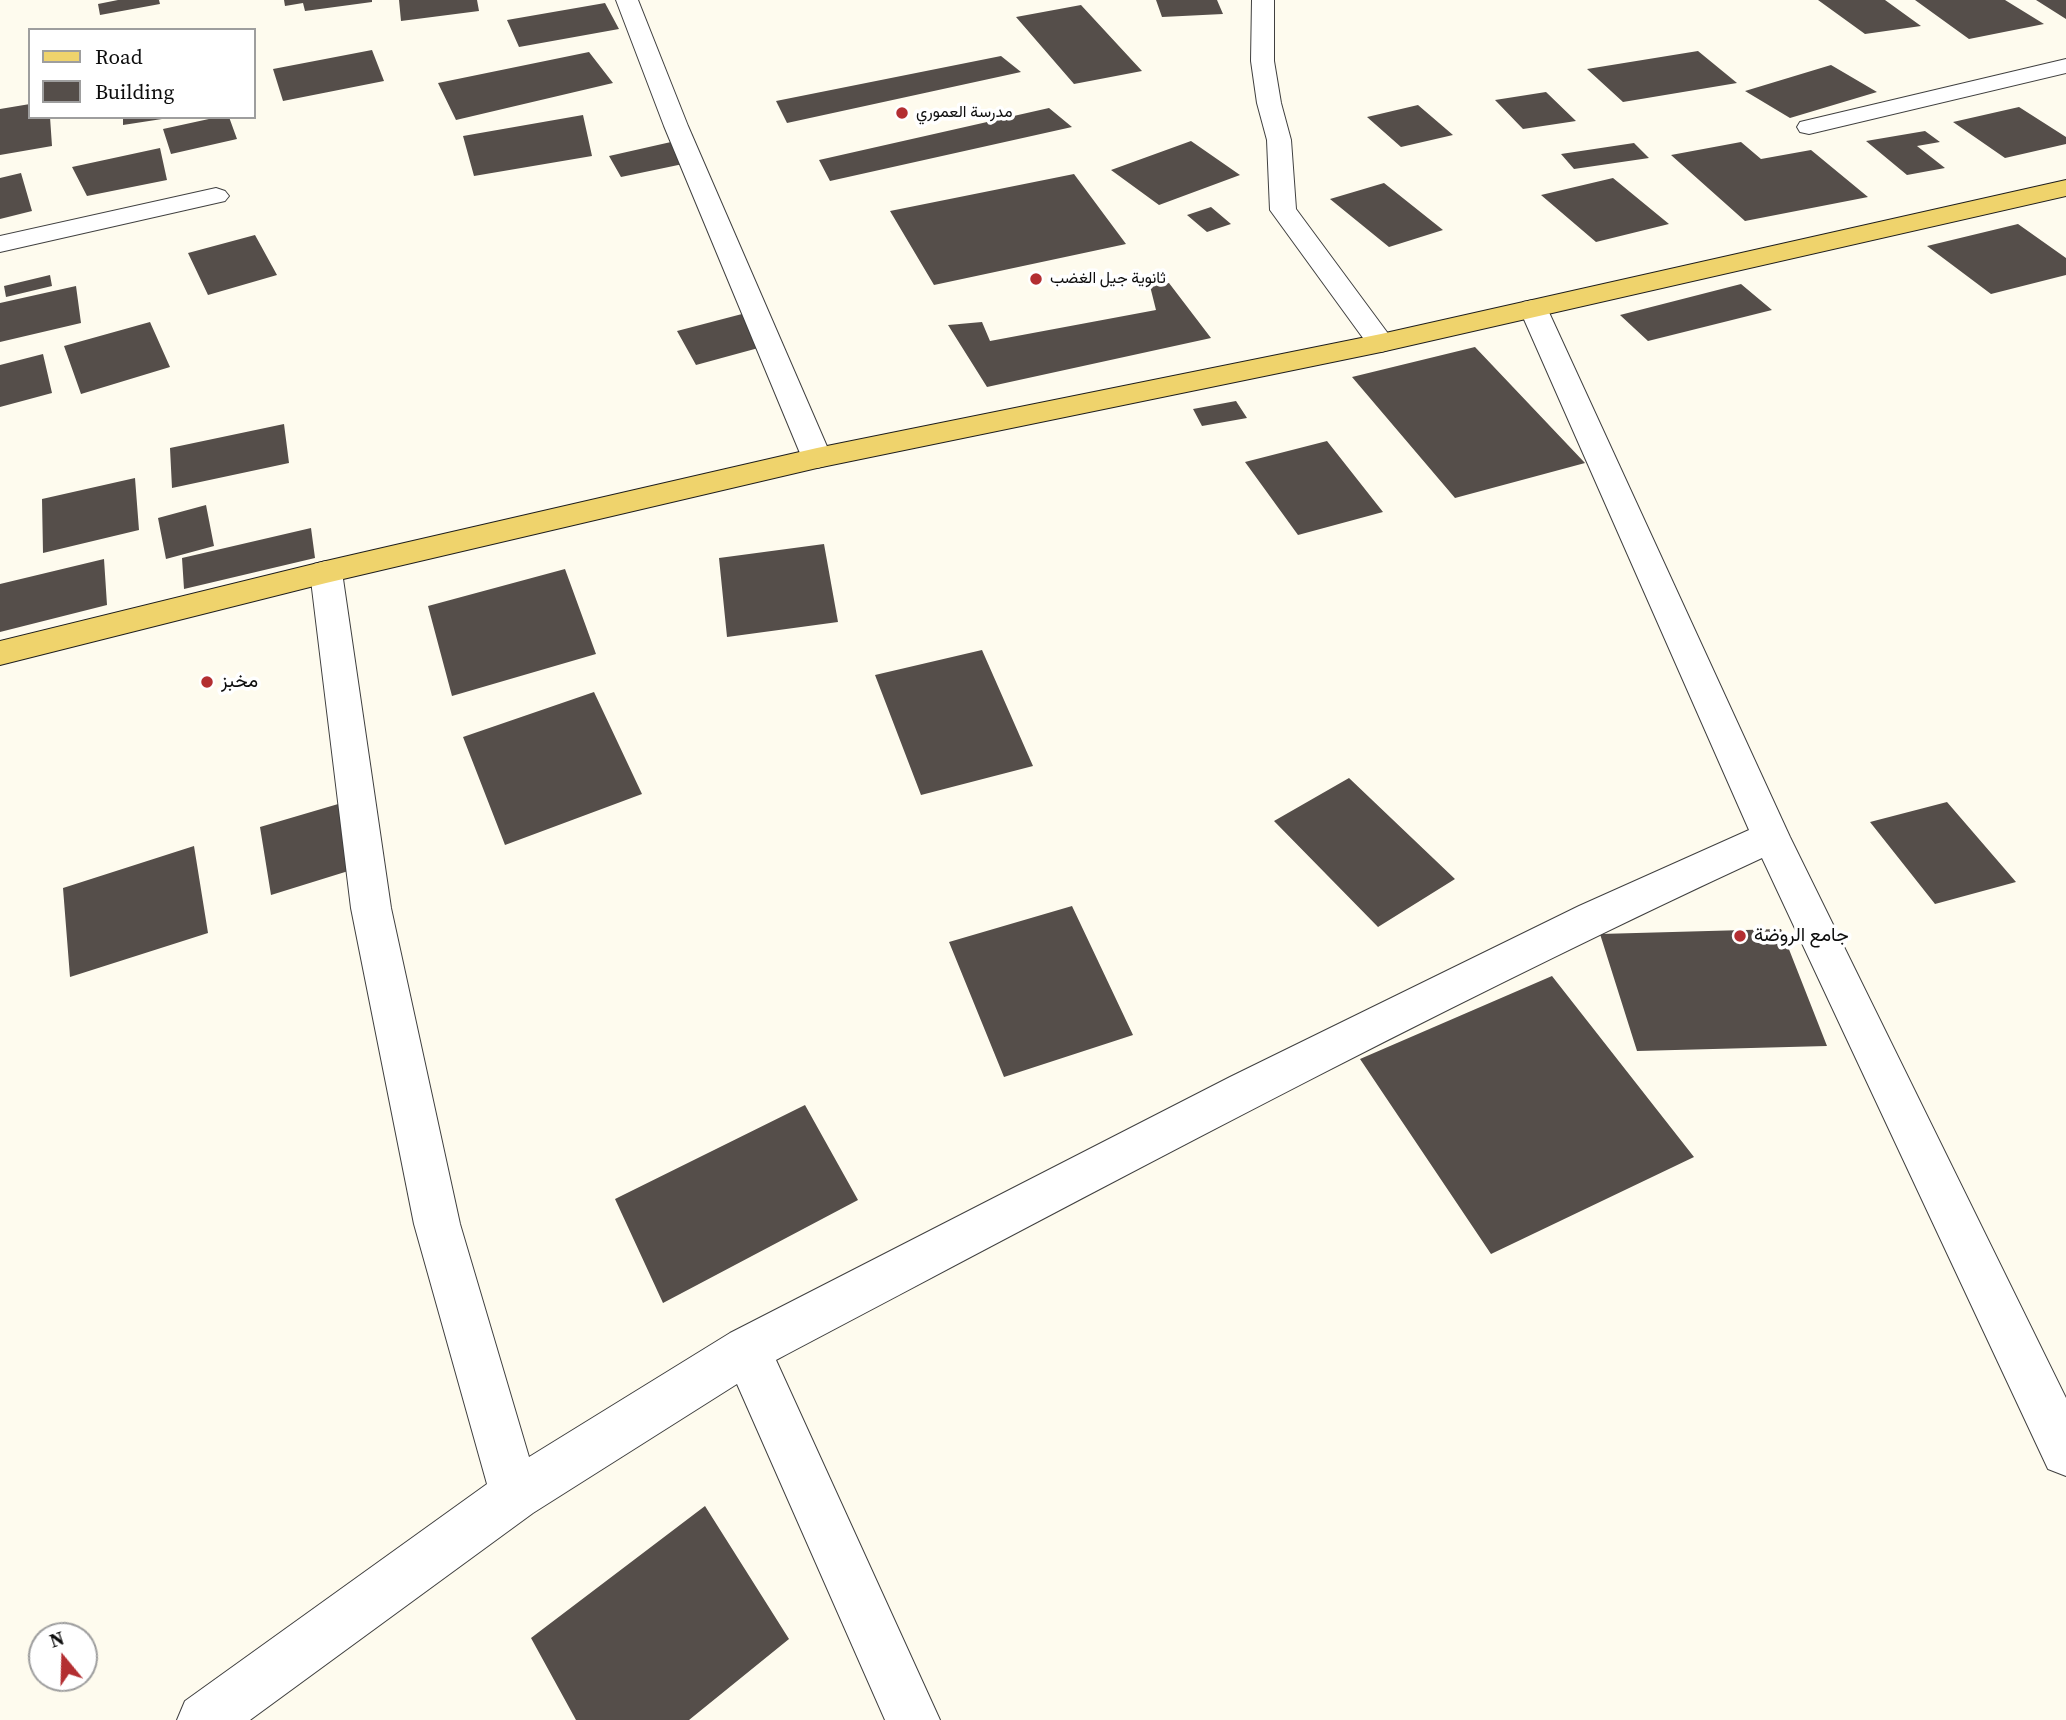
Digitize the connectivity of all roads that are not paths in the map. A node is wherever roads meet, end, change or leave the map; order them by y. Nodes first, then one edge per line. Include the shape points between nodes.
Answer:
1 (627, 0) edge
2 (1263, 0) edge
3 (2066, 66) edge
4 (1809, 127) dead end
5 (2066, 188) edge
6 (216, 195) dead end
7 (0, 244) edge
8 (1533, 308) junction
9 (1381, 343) junction
10 (817, 458) junction
11 (326, 572) junction
12 (0, 653) edge
13 (1771, 837) junction
14 (747, 1350) junction
15 (2066, 1451) edge
16 (515, 1495) junction
17 (204, 1720) edge
18 (913, 1720) edge

1 - 10 street
2 - 9 street via 1262,63 1279,138 1278,191 1283,210
3 - 4 street
5 - 8 main road
6 - 7 street
8 - 9 main road
8 - 13 street
9 - 10 main road
10 - 11 main road
11 - 12 main road
11 - 16 street via 371,908 437,1224
13 - 14 street via 1593,918 1258,1084
13 - 15 street
14 - 16 street
14 - 18 street
16 - 17 street

